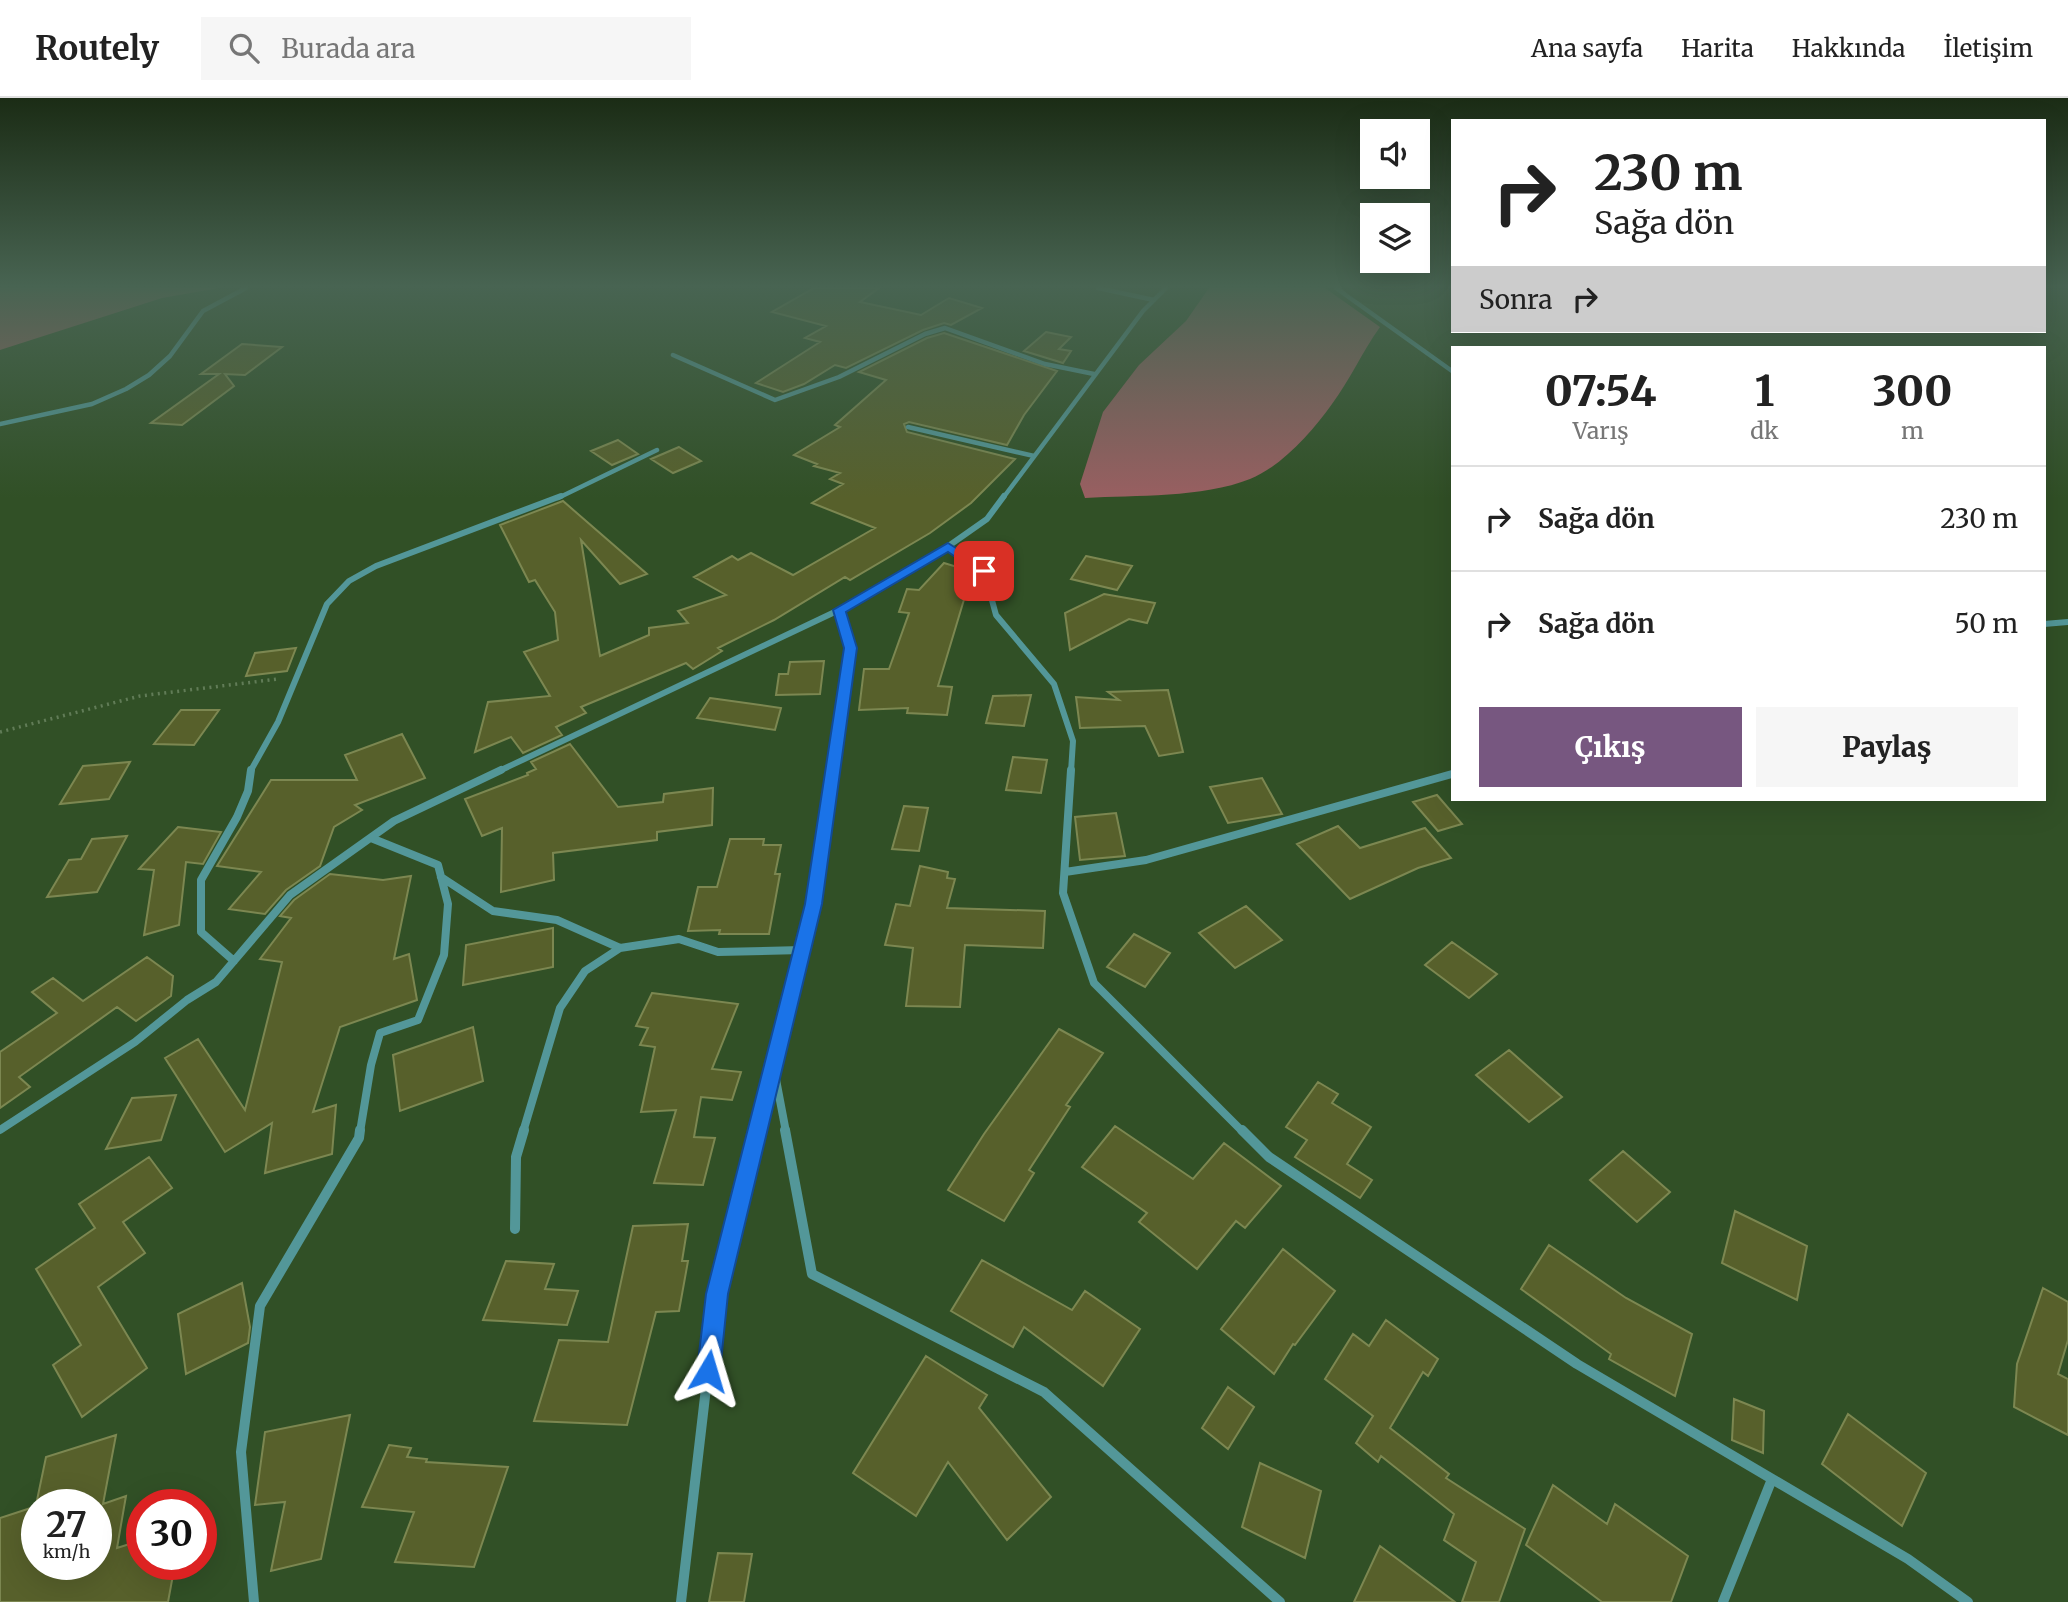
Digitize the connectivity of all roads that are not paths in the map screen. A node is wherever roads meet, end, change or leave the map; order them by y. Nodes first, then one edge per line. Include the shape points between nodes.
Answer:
1 (168, 358) edge
2 (680, 358) edge
3 (877, 358) edge
4 (1029, 358) edge
5 (1107, 358) edge
6 (1434, 358) edge
7 (1451, 370) edge
8 (1094, 374) junction
9 (0, 425) edge
10 (908, 427) dead end
11 (657, 450) dead end
12 (1034, 456) junction
13 (948, 547) junction
14 (839, 610) junction
15 (2068, 622) edge
16 (2046, 624) edge
17 (1451, 774) edge
18 (370, 838) junction
19 (1065, 872) junction
20 (441, 877) junction
21 (620, 948) junction
22 (802, 950) junction
23 (234, 961) junction
24 (774, 1065) junction
25 (0, 1130) edge
26 (515, 1228) dead end
27 (1772, 1479) junction
28 (254, 1602) edge
29 (681, 1602) edge
30 (1280, 1602) edge
31 (1723, 1602) edge
32 (1968, 1602) edge

1 - 9 street via 126,389 92,404
2 - 3 street via 775,400
4 - 8 street
5 - 8 street
6 - 7 street
8 - 12 street
10 - 12 street
11 - 23 street via 553,500 376,566 349,581 327,604 278,722 248,775 248,791 237,817 201,880 201,932
12 - 13 street via 987,519
13 - 14 street
13 - 19 street via 984,571 996,615 1054,684 1073,741
14 - 18 street via 394,821
14 - 22 street via 850,648 814,904
15 - 16 street
17 - 19 street via 1146,860
18 - 20 street via 438,864
18 - 23 street via 290,895
19 - 27 street via 1063,893 1094,983 1269,1157 1577,1364
20 - 21 street via 493,911 557,920
20 - 28 street via 448,904 444,955 418,1020 380,1033 359,1138 260,1306 241,1452
21 - 22 street via 679,939 718,952
21 - 26 street via 585,971 560,1009 516,1157
22 - 24 street
23 - 25 street via 216,982 135,1042
24 - 29 street via 717,1294
24 - 30 street via 812,1274 1044,1392
27 - 31 street
27 - 32 street via 1909,1559

